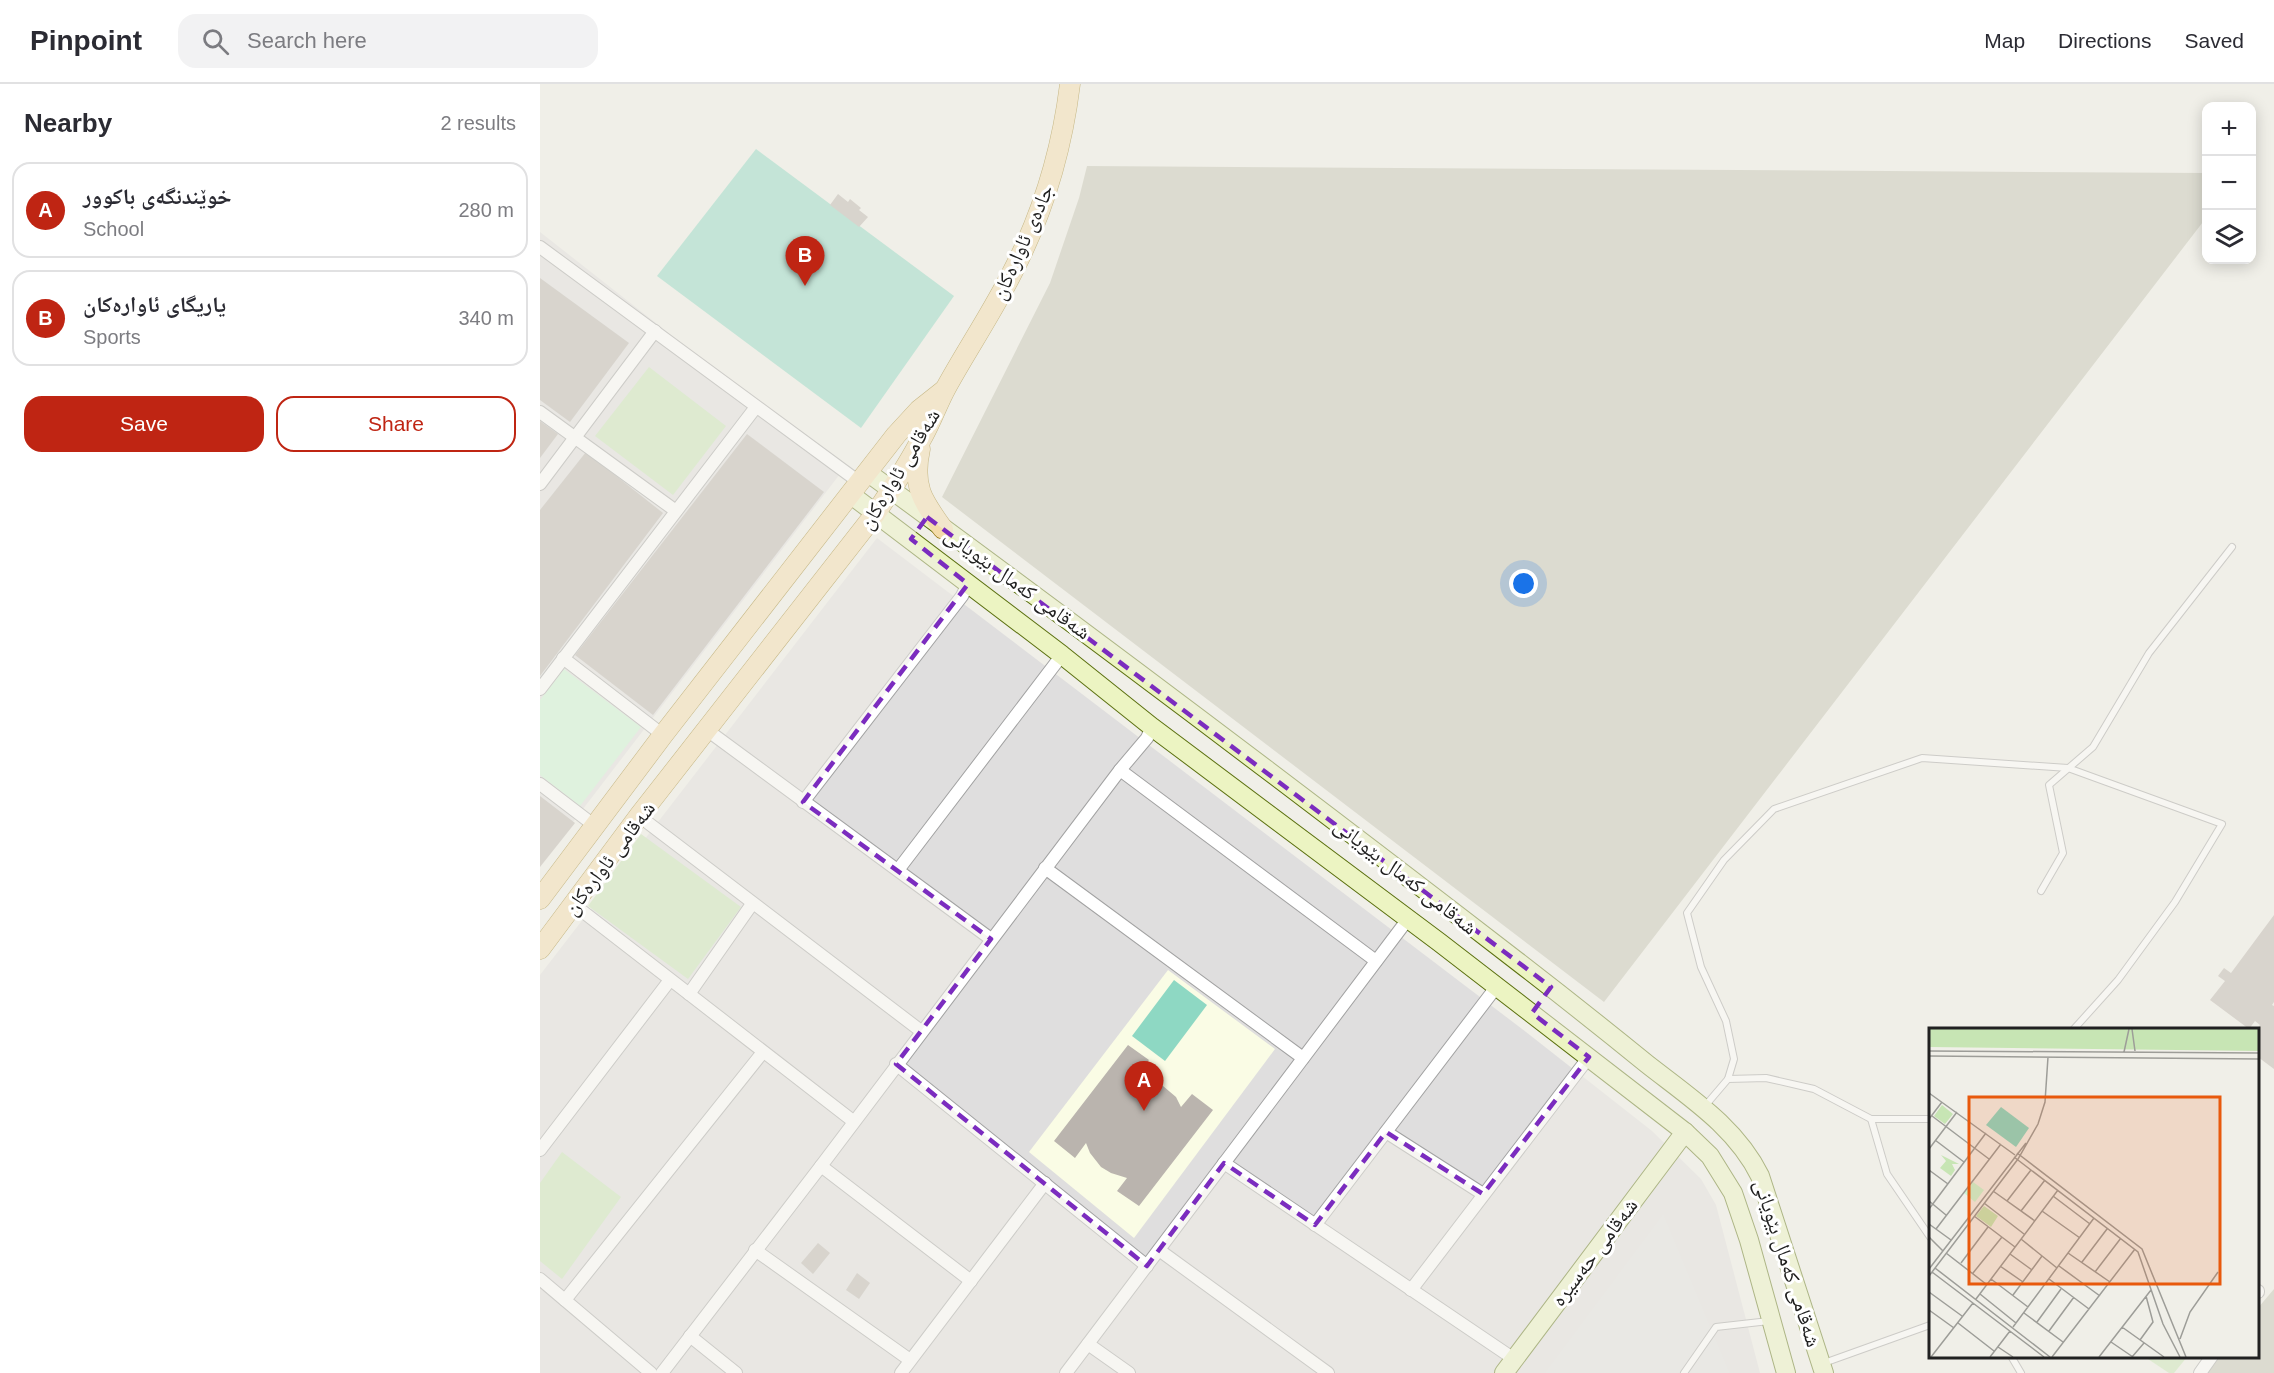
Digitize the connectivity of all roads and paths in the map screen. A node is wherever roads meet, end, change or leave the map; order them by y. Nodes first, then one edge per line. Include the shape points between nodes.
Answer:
1 (1070, 84) edge
2 (540, 247) edge
3 (655, 331) junction
4 (945, 389) junction
5 (756, 407) junction
6 (540, 412) edge
7 (574, 438) junction
8 (922, 438) junction
9 (859, 483) junction
10 (540, 484) edge
11 (891, 490) junction
12 (676, 511) junction
13 (875, 514) junction
14 (927, 517) junction
15 (943, 529) junction
16 (911, 539) junction
17 (2232, 547) dead end
18 (968, 584) junction
19 (1062, 655) junction
20 (563, 658) junction
21 (540, 689) edge
22 (1152, 727) junction
23 (707, 730) junction
24 (663, 735) junction
25 (2068, 768) junction
26 (1120, 770) junction
27 (540, 784) edge
28 (803, 802) junction
29 (639, 816) junction
30 (595, 826) junction
31 (1045, 868) junction
32 (898, 870) junction
33 (2041, 891) dead end
34 (540, 899) edge
35 (573, 904) junction
36 (752, 904) junction
37 (1408, 919) junction
38 (991, 939) junction
39 (540, 948) edge
40 (1376, 961) junction
41 (670, 980) junction
42 (1497, 986) junction
43 (1551, 987) junction
44 (689, 994) junction
45 (1532, 1013) junction
46 (2074, 1028) edge
47 (921, 1031) junction
48 (763, 1052) junction
49 (1589, 1057) junction
50 (1303, 1058) junction
51 (896, 1064) junction
52 (1728, 1079) junction
53 (1703, 1108) junction
54 (1871, 1119) junction
55 (1929, 1119) edge
56 (853, 1121) junction
57 (1386, 1132) junction
58 (1685, 1132) junction
59 (540, 1149) edge
60 (1224, 1163) junction
61 (821, 1166) junction
62 (1045, 1183) junction
63 (1483, 1194) junction
64 (1315, 1225) junction
65 (1929, 1236) edge
66 (755, 1250) junction
67 (1159, 1250) junction
68 (1147, 1266) junction
69 (540, 1279) edge
70 (971, 1281) junction
71 (1411, 1290) junction
72 (565, 1300) junction
73 (1772, 1321) junction
74 (1929, 1325) edge
75 (690, 1336) junction
76 (1088, 1344) junction
77 (2012, 1358) edge
78 (2211, 1358) edge
79 (910, 1360) junction
80 (1509, 1366) edge
81 (1823, 1369) edge
82 (1326, 1372) edge
83 (651, 1373) edge
84 (662, 1373) edge
85 (736, 1373) edge
86 (901, 1373) edge
87 (1066, 1373) edge
88 (1129, 1373) edge
89 (1684, 1373) edge
90 (1786, 1373) edge
91 (2021, 1373) edge
92 (2200, 1373) edge

1 - 4 main road, جادەی ئاوارەکان via 1060,146 1033,225 1014,270
2 - 3 street
3 - 5 street
3 - 7 street
4 - 8 main road, شەقامی ئاوارەکان
4 - 9 main road, شەقامی ئاوارەکان via 907,422
5 - 9 street
5 - 12 street
6 - 7 street
7 - 10 street
7 - 12 street
8 - 11 main road, شەقامی ئاوارەکان
8 - 15 main road via 916,470 918,485
9 - 11 main road, شەقامی کەمال بێویانی
9 - 13 main road, شەقامی کەمال بێویانی
9 - 24 main road, شەقامی ئاوارەکان
11 - 13 main road, شەقامی ئاوارەکان
11 - 14 main road, شەقامی کەمال بێویانی
12 - 20 street
13 - 16 main road, شەقامی کەمال بێویانی
13 - 23 main road, شەقامی ئاوارەکان
14 - 15 main road, شەقامی کەمال بێویانی
14 - 16 main road
15 - 43 main road, شەقامی کەمال بێویانی via 1065,616
16 - 18 main road, شەقامی کەمال بێویانی
17 - 25 lane via 2149,653 2094,747
18 - 19 main road, شەقامی کەمال بێویانی
18 - 28 street
19 - 22 main road, شەقامی کەمال بێویانی
19 - 32 street
20 - 21 street
20 - 24 street
22 - 26 street
22 - 37 main road, شەقامی کەمال بێویانی
23 - 28 street
23 - 29 main road, شەقامی ئاوارەکان
24 - 30 main road, شەقامی ئاوارەکان
25 - 33 lane via 2049,784 2063,853
25 - 46 lane via 2222,824 2175,902 2118,980
25 - 52 lane via 1922,758 1774,809 1724,860 1686,913 1701,967 1726,1021 1734,1059
26 - 31 street
26 - 40 street
27 - 30 street
28 - 32 street
29 - 35 main road, شەقامی ئاوارەکان
29 - 36 street
30 - 34 main road, شەقامی ئاوارەکان
31 - 38 street
31 - 50 street
32 - 38 street
35 - 39 main road, شەقامی ئاوارەکان
35 - 41 street
36 - 44 street
36 - 47 street
37 - 40 street
37 - 42 main road, شەقامی کەمال بێویانی
38 - 47 street
40 - 50 street
41 - 44 street
41 - 59 street
42 - 45 main road, شەقامی کەمال بێویانی
42 - 57 street
43 - 45 main road
43 - 53 main road, شەقامی کەمال بێویانی
44 - 48 street
45 - 49 main road, شەقامی کەمال بێویانی
47 - 51 street
48 - 56 street
48 - 72 street
49 - 58 main road, شەقامی کەمال بێویانی
49 - 63 street
50 - 60 street
51 - 56 street
51 - 62 street
52 - 53 lane
52 - 54 lane via 1766,1078 1814,1089
53 - 81 main road, شەقامی کەمال بێویانی via 1732,1135 1760,1176
54 - 55 lane
54 - 65 lane via 1887,1174
56 - 61 street
57 - 63 street
57 - 64 street
58 - 73 main road, شەقامی کەمال بێویانی via 1710,1156 1733,1193
58 - 80 main road, شەقامی حەسیرە
60 - 64 street
60 - 67 street
61 - 66 street
61 - 70 street
62 - 68 street
62 - 70 street
63 - 71 street
64 - 71 street
66 - 75 street
66 - 79 street
67 - 68 street
67 - 82 street
68 - 76 street
69 - 72 street
70 - 79 street
71 - 80 street
72 - 83 street
73 - 89 lane via 1716,1327
73 - 90 main road, شەقامی کەمال بێویانی
74 - 81 lane
75 - 84 street
75 - 85 street
76 - 87 street
76 - 88 street
77 - 91 lane
78 - 92 street
79 - 86 street

